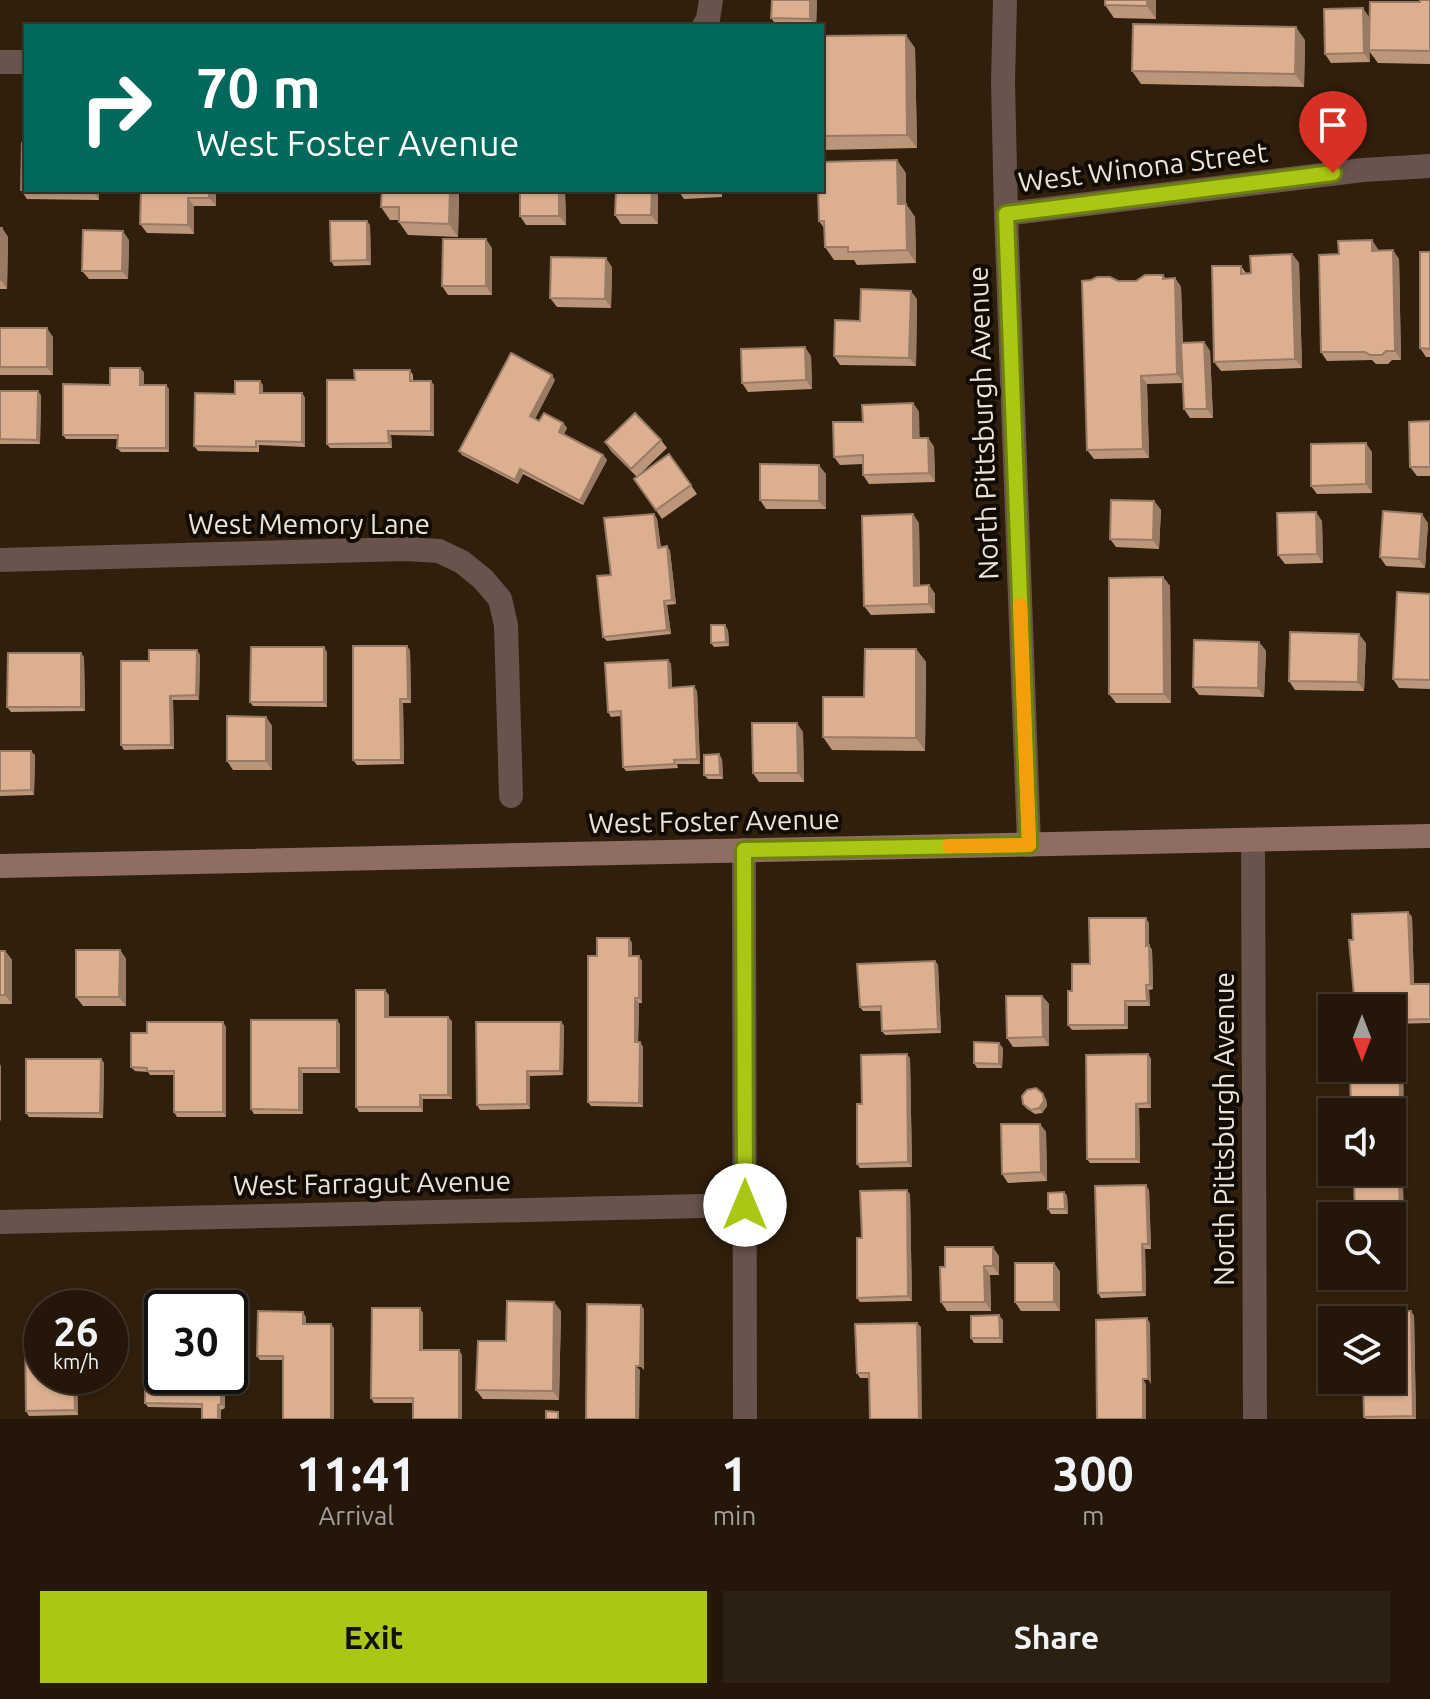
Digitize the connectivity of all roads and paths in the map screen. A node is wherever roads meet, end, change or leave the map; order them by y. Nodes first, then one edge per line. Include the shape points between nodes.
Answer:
1 (711, 0) edge
2 (1005, 0) edge
3 (705, 24) edge
4 (0, 62) edge
5 (24, 62) edge
6 (1430, 166) edge
7 (1006, 214) junction
8 (0, 560) edge
9 (511, 796) dead end
10 (1430, 836) edge
11 (1253, 840) junction
12 (1029, 845) junction
13 (744, 850) junction
14 (0, 866) edge
15 (745, 1205) junction
16 (0, 1222) edge
17 (745, 1419) edge
18 (1255, 1419) edge

1 - 3 street
2 - 7 street, North Pittsburgh Avenue
4 - 5 street
6 - 7 street, West Winona Street
7 - 12 street, North Pittsburgh Avenue
8 - 9 street, West Memory Lane via 439,551 462,562 500,599 506,625
10 - 11 street, West Foster Avenue
11 - 12 street, West Foster Avenue
11 - 18 street, North Pittsburgh Avenue
12 - 13 street, West Foster Avenue
13 - 14 street, West Foster Avenue
13 - 15 street
15 - 16 street, West Farragut Avenue
15 - 17 street

